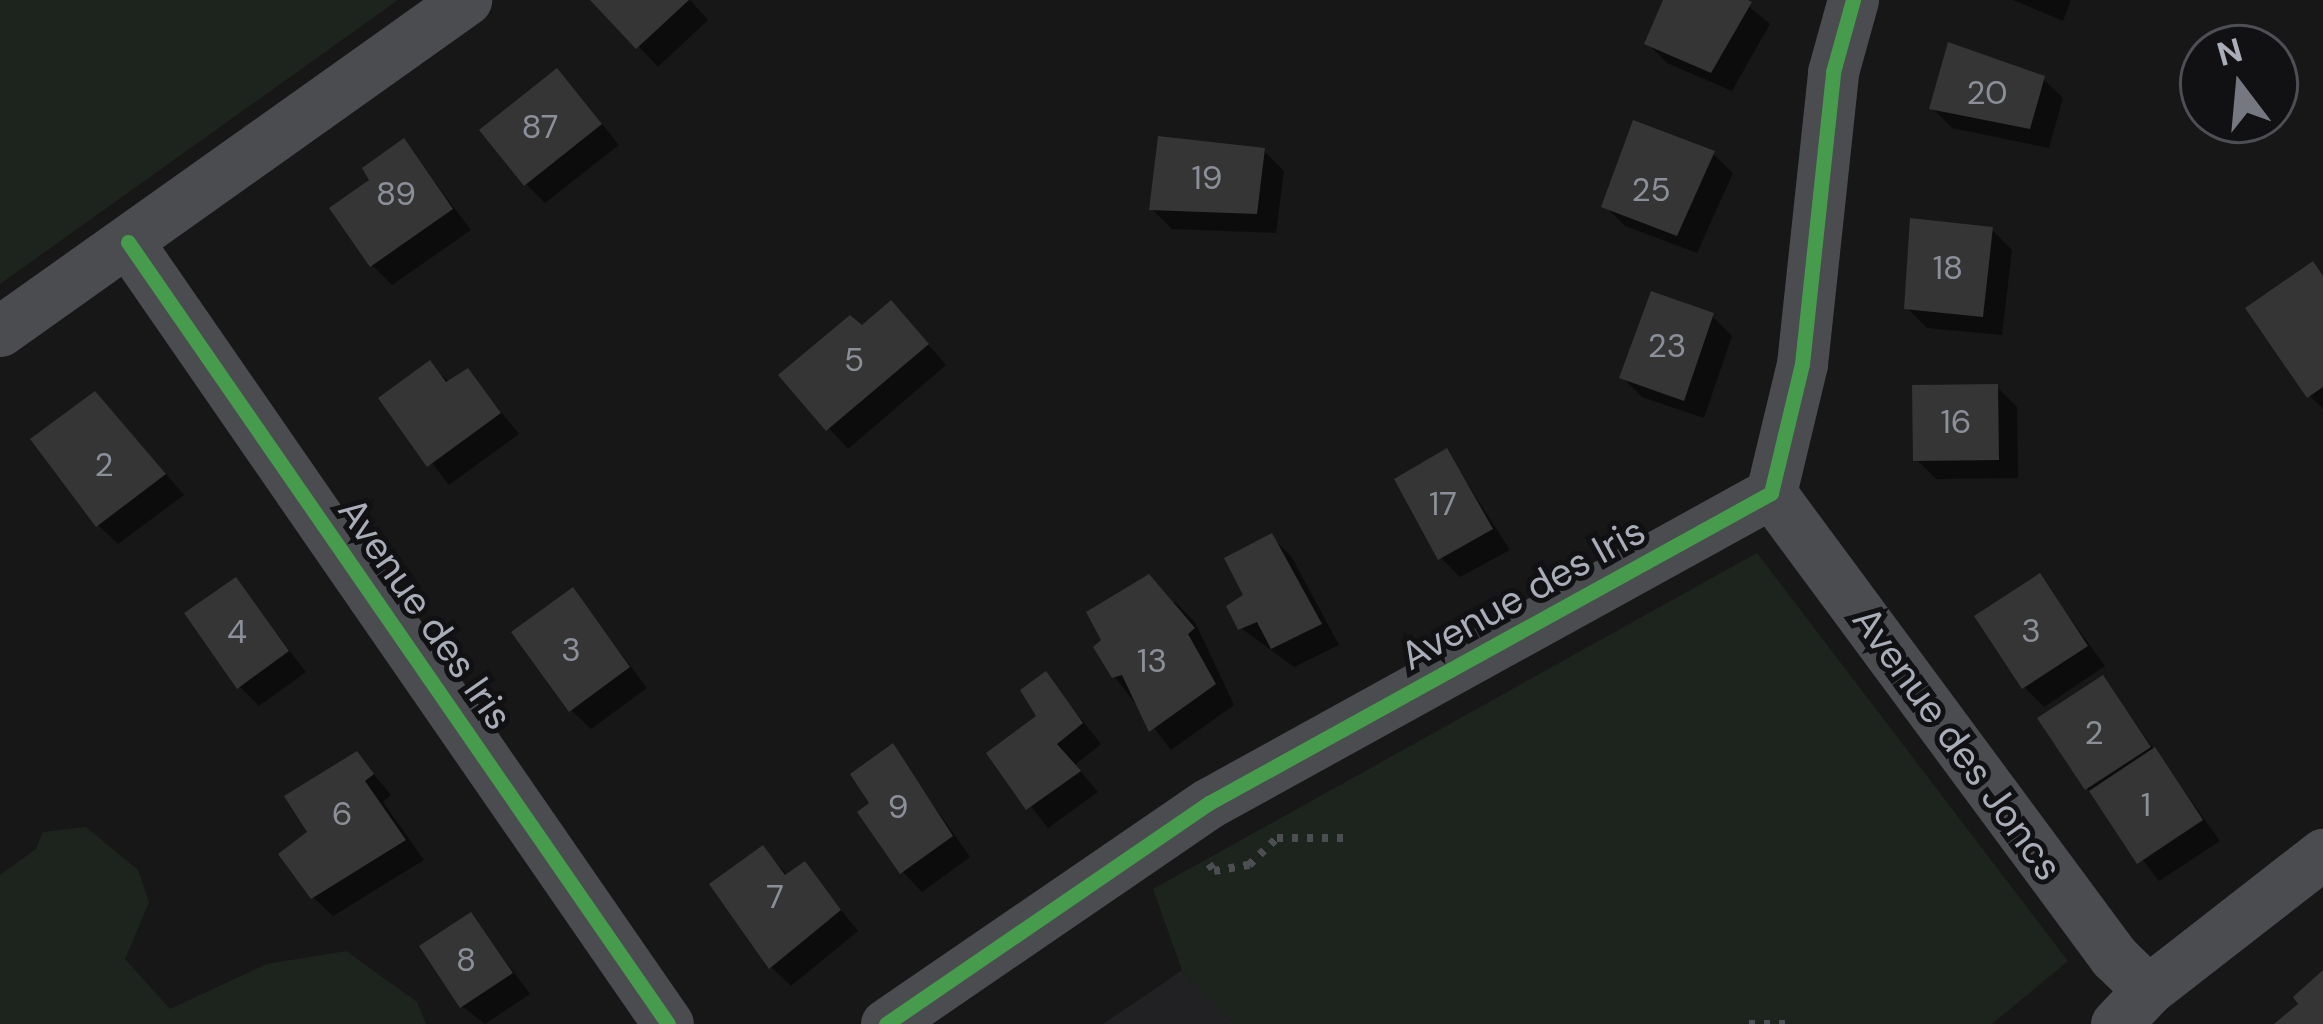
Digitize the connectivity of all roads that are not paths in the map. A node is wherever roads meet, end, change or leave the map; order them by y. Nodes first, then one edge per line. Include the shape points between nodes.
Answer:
1 (466, 0) edge
2 (1853, 0) edge
3 (128, 242) junction
4 (0, 331) edge
5 (1772, 493) junction
6 (2323, 854) edge
7 (2132, 1007) edge
8 (668, 1024) edge
9 (886, 1024) edge

1 - 3 street
2 - 5 street via 1833,72 1802,364
3 - 4 street
3 - 8 street, Avenue des Iris
5 - 7 street, Avenue des Joncs via 2114,957
5 - 9 street, Avenue des Iris via 1181,823
6 - 7 street

